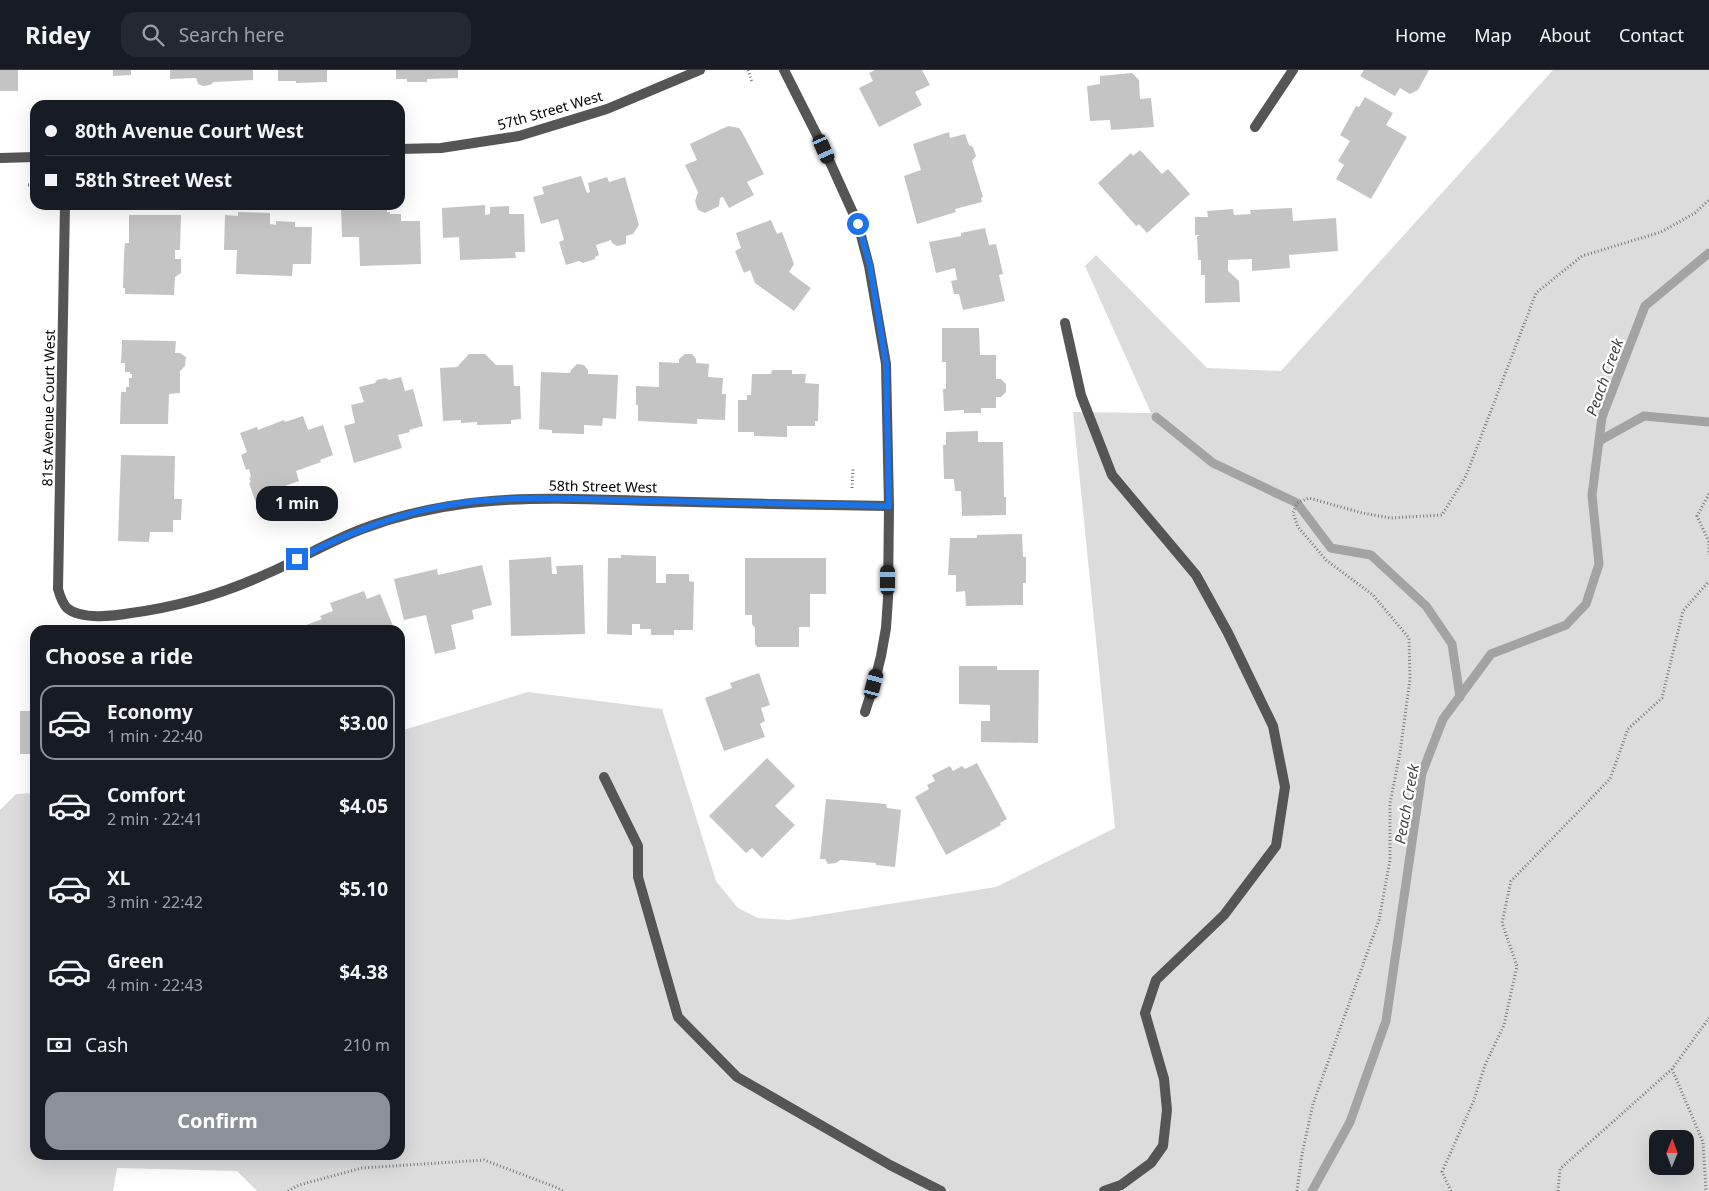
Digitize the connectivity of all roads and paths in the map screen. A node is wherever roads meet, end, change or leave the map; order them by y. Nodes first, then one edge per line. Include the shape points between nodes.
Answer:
1 (700, 70) edge
2 (748, 70) edge
3 (784, 70) edge
4 (1293, 70) edge
5 (752, 82) dead end
6 (1255, 127) dead end
7 (405, 149) edge
8 (30, 157) edge
9 (0, 158) edge
10 (1709, 200) edge
11 (65, 210) edge
12 (1065, 323) dead end
13 (1709, 494) edge
14 (889, 506) junction
15 (1709, 555) edge
16 (1709, 581) edge
17 (68, 610) joint
18 (864, 712) dead end
19 (604, 777) dead end
20 (1709, 1018) edge
21 (1672, 1069) junction
22 (288, 1191) edge
23 (564, 1191) edge
24 (941, 1191) edge
25 (1104, 1191) edge
26 (1297, 1191) edge
27 (1452, 1191) edge
28 (1558, 1191) edge
29 (1706, 1191) edge

1 - 7 street, 57th Street West via 607,109 519,136 441,148
2 - 5 path
3 - 14 street via 858,224 870,266 886,364
4 - 6 street
8 - 9 street
10 - 26 path via 1695,213 1660,232 1582,256 1536,293 1466,476 1442,515 1391,518 1310,498 1297,503 1293,513 1298,527 1326,560 1373,595 1409,638 1410,679 1390,803 1390,860 1379,920 1314,1104
11 - 17 street, 81st Avenue Court West via 58,589
12 - 25 street via 1081,395 1112,475 1196,574 1224,624 1273,726 1286,787 1276,846 1224,914 1156,980 1145,1013 1164,1079 1167,1110 1163,1146 1151,1163 1122,1185
13 - 15 path via 1697,516 1709,542
14 - 17 street, 58th Street West via 538,498 467,502 363,528 265,575 197,600 116,616
14 - 18 street via 886,628 874,684
16 - 27 path via 1683,611 1662,698 1628,729 1610,779 1511,881 1502,923 1517,966 1504,1025 1442,1172
19 - 24 street via 638,846 638,877 678,1017 737,1077
20 - 21 path
21 - 28 path via 1560,1168
21 - 29 path via 1704,1142
22 - 23 path via 299,1184 362,1168 484,1160

